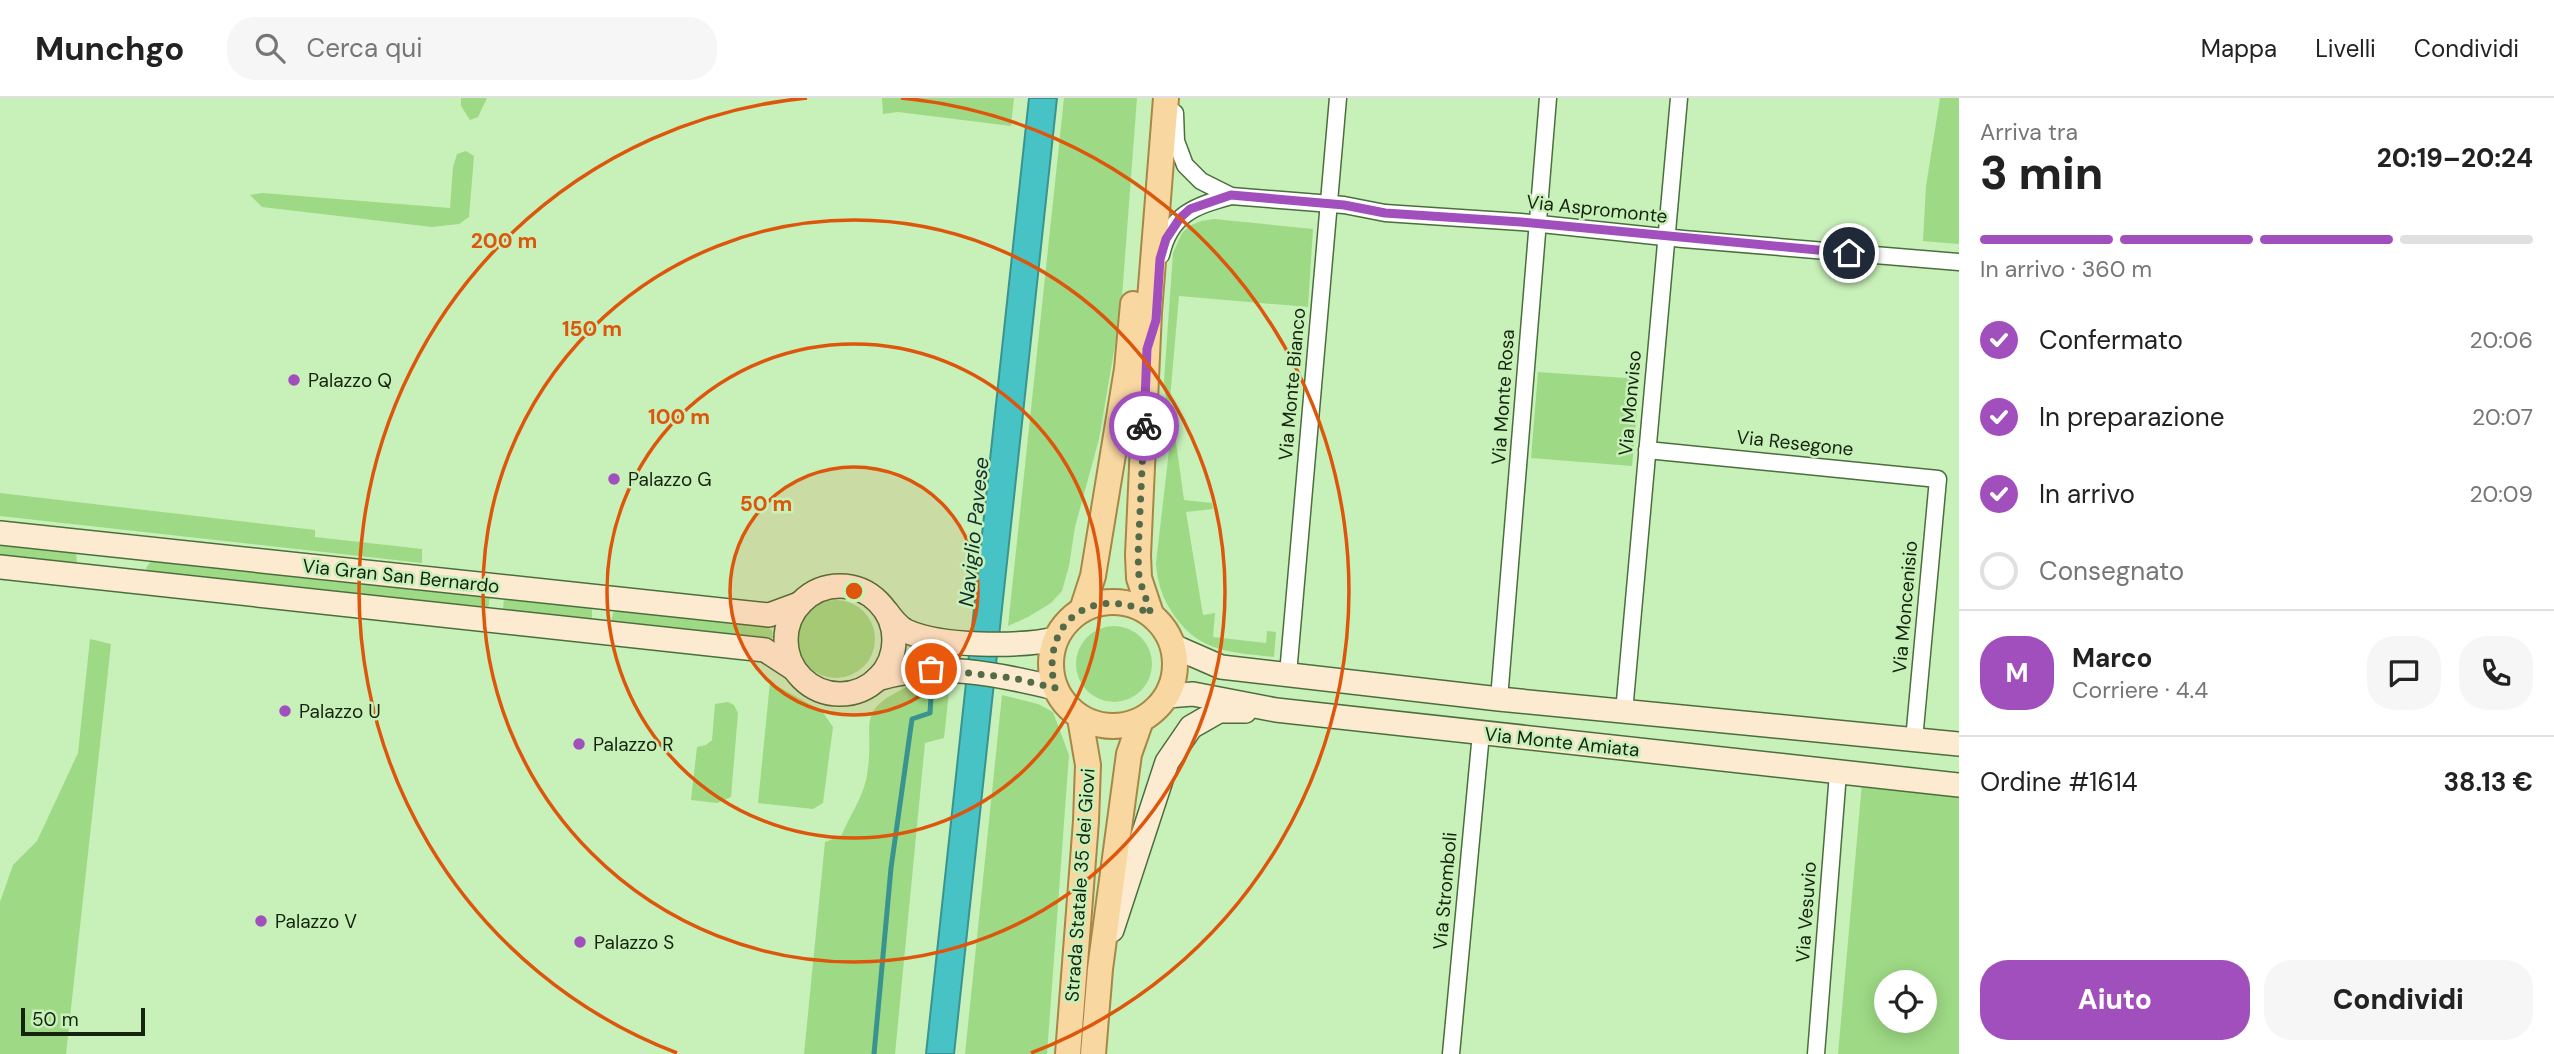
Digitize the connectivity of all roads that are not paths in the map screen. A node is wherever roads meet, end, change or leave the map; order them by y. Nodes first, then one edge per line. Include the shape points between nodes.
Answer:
1 (1150, 98) edge
2 (1167, 98) edge
3 (1175, 98) edge
4 (1338, 98) edge
5 (1548, 98) edge
6 (1679, 98) edge
7 (1231, 195) junction
8 (1329, 205) junction
9 (1537, 224) junction
10 (1666, 237) junction
11 (1959, 262) edge
12 (1147, 349) junction
13 (1647, 450) junction
14 (1938, 479) joint
15 (0, 533) edge
16 (0, 567) edge
17 (799, 604) junction
18 (885, 610) junction
19 (1082, 610) junction
20 (1151, 614) junction
21 (1056, 639) junction
22 (1173, 646) junction
23 (794, 669) junction
24 (1288, 674) junction
25 (877, 679) junction
26 (1055, 688) junction
27 (1167, 696) junction
28 (1499, 699) junction
29 (1276, 710) junction
30 (1624, 712) junction
31 (1080, 718) junction
32 (1141, 720) junction
33 (1481, 733) junction
34 (1914, 740) junction
35 (1959, 744) edge
36 (1838, 773) junction
37 (1959, 785) edge
38 (1100, 969) junction
39 (1068, 1054) edge
40 (1093, 1054) edge
41 (1451, 1054) edge
42 (1816, 1054) edge

1 - 19 main road via 1127,369 1093,576
2 - 12 main road
3 - 7 street via 1175,141 1185,165 1201,181
4 - 8 street, Via Monte Bianco
5 - 9 street, Via Monte Rosa
6 - 10 street, Via Monviso
7 - 8 street, Via Aspromonte
7 - 12 street via 1190,209 1166,239 1160,259 1156,320
8 - 9 street, Via Aspromonte
8 - 24 street, Via Monte Bianco
9 - 10 street, Via Aspromonte
9 - 28 street, Via Monte Rosa
10 - 11 street, Via Aspromonte
10 - 13 street, Via Monviso
12 - 20 main road via 1138,555 1139,578
13 - 14 street, Via Resegone
13 - 30 street, Via Monviso
14 - 34 street, Via Moncenisio
15 - 17 main road, Via Gran San Bernardo via 769,615
16 - 23 main road, Via Gran San Bernardo via 765,650
17 - 18 main road via 820,590 844,586 867,593
17 - 23 main road via 786,635
18 - 21 main road via 906,631 936,639 1018,645
18 - 25 main road via 894,642 891,658
19 - 20 main road via 1117,602
19 - 21 main road
20 - 22 main road
21 - 26 main road via 1051,655
22 - 24 main road, Via Monte Amiata via 1221,667
22 - 27 main road via 1173,680
23 - 25 main road via 813,687 838,694 855,692
24 - 28 main road, Via Monte Amiata
25 - 26 main road via 931,669 1013,678
26 - 31 main road
27 - 29 main road, Via Monte Amiata via 1193,694
27 - 32 main road
28 - 30 main road, Via Monte Amiata
29 - 33 main road, Via Monte Amiata
29 - 38 main road via 1219,711 1191,727 1167,762
30 - 34 main road, Via Monte Amiata
31 - 32 main road via 1110,727
31 - 39 main road, Strada Statale 35 dei Giovi via 1088,765 1087,810
32 - 38 main road via 1129,754
33 - 36 main road, Via Monte Amiata
33 - 41 street, Via Stromboli
34 - 35 main road, Via Monte Amiata
36 - 37 main road, Via Monte Amiata
36 - 42 street, Via Vesuvio
38 - 40 main road

